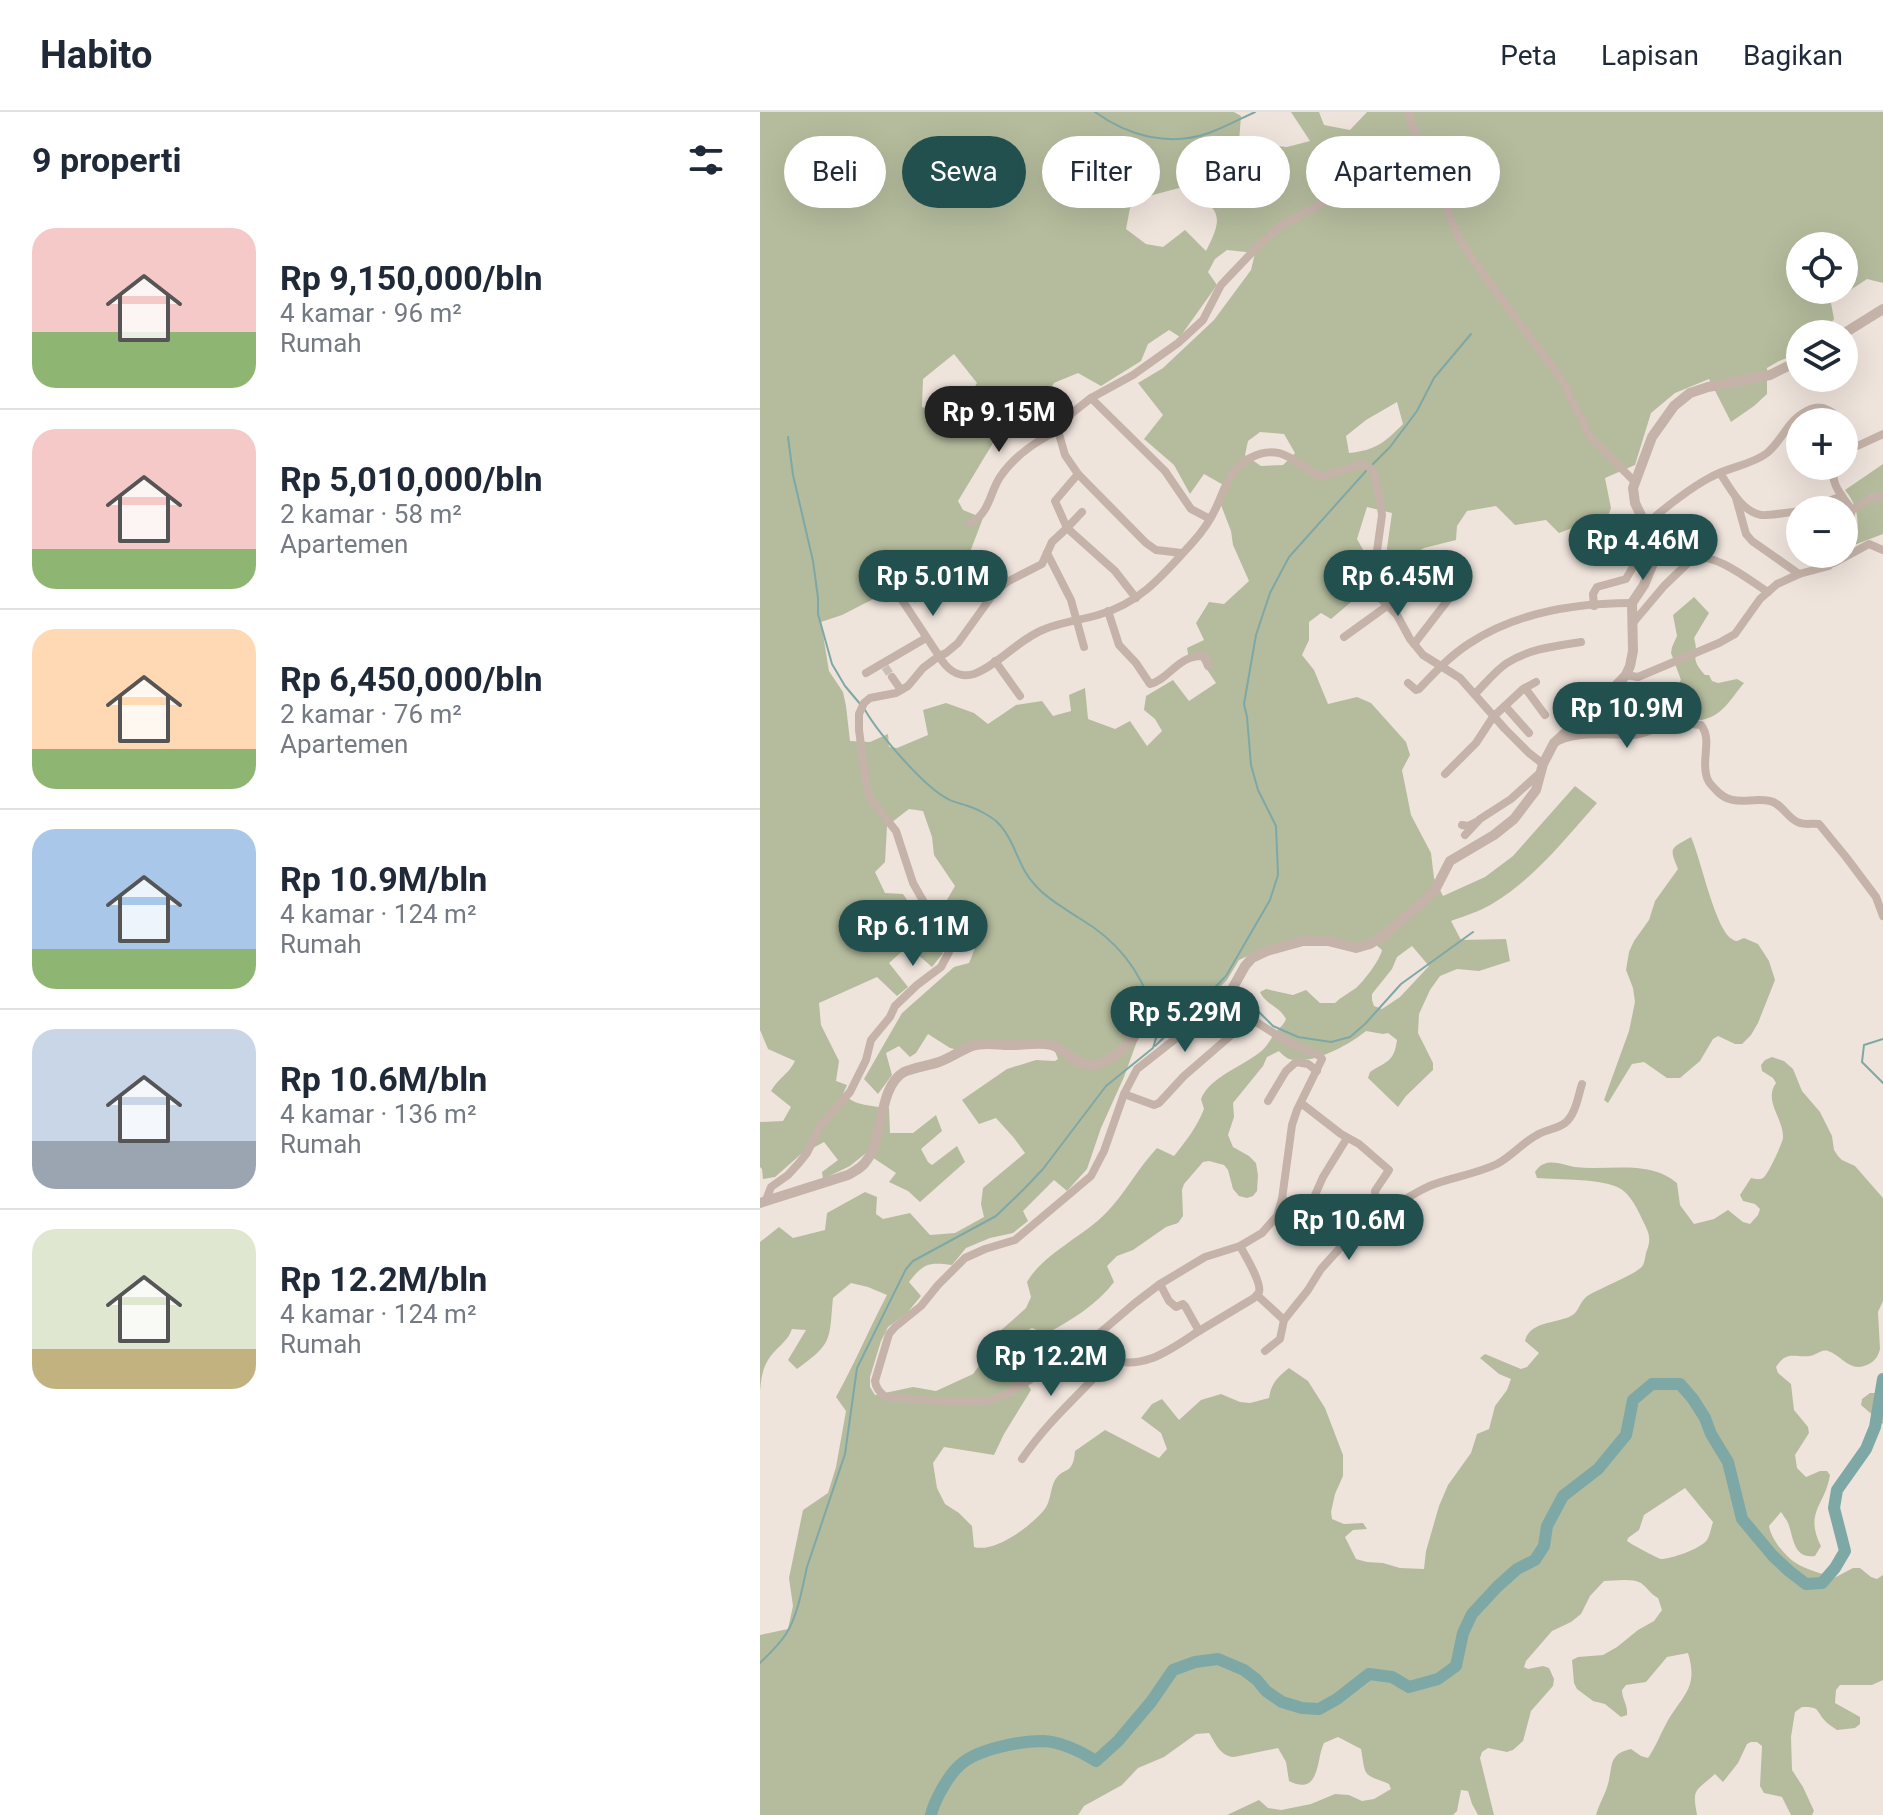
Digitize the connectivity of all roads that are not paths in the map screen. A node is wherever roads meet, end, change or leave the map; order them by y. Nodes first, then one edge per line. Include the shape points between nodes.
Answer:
1 (1409, 112) edge
2 (1314, 208) edge
3 (1883, 309) edge
4 (1858, 325) edge
5 (1786, 367) edge
6 (1091, 398) junction
7 (1786, 428) edge
8 (1059, 430) junction
9 (1883, 434) edge
10 (1858, 446) edge
11 (1720, 473) junction
12 (1078, 474) junction
13 (1833, 480) edge
14 (1634, 481) junction
15 (1883, 495) edge
16 (1842, 496) edge
17 (1736, 498) junction
18 (1858, 506) edge
19 (1082, 512) dead end
20 (1786, 513) edge
21 (1210, 519) junction
22 (970, 523) dead end
23 (1067, 528) junction
24 (1648, 531) junction
25 (1858, 550) edge
26 (1883, 550) edge
27 (1047, 553) junction
28 (1182, 553) junction
29 (1822, 568) edge
30 (1435, 571) dead end
31 (1799, 574) junction
32 (1454, 592) dead end
33 (1768, 592) junction
34 (900, 597) dead end
35 (1136, 598) junction
36 (1632, 603) junction
37 (1387, 606) junction
38 (1594, 606) junction
39 (1108, 611) junction
40 (1076, 620) junction
41 (1631, 625) junction
42 (1344, 637) dead end
43 (926, 638) junction
44 (1581, 642) dead end
45 (1414, 644) junction
46 (1084, 647) dead end
47 (939, 656) junction
48 (995, 661) junction
49 (1208, 666) dead end
50 (1440, 667) junction
51 (866, 673) dead end
52 (1626, 675) junction
53 (892, 677) tunnel mouth
54 (1536, 682) dead end
55 (1408, 683) dead end
56 (1525, 688) junction
57 (901, 690) junction
58 (1475, 694) junction
59 (1020, 696) dead end
60 (1505, 706) junction
61 (1545, 715) dead end
62 (1493, 717) junction
63 (1529, 733) dead end
64 (1554, 743) junction
65 (1542, 767) junction
66 (1445, 774) dead end
67 (1480, 819) junction
68 (1462, 825) dead end
69 (1465, 835) dead end
70 (1883, 916) edge
71 (1232, 989) junction
72 (1251, 1018) junction
73 (1188, 1022) junction
74 (1317, 1071) junction
75 (1582, 1084) dead end
76 (1124, 1094) junction
77 (1268, 1101) dead end
78 (1301, 1103) junction
79 (1347, 1138) junction
80 (1282, 1199) junction
81 (763, 1202) edge
82 (1376, 1208) junction
83 (1307, 1213) junction
84 (1240, 1246) junction
85 (1342, 1246) junction
86 (1160, 1284) junction
87 (1257, 1295) junction
88 (1284, 1320) junction
89 (1199, 1331) junction
90 (1095, 1338) junction
91 (1265, 1351) dead end
92 (1111, 1360) junction
93 (1022, 1459) dead end

1 - 14 street via 1461,242 1557,372 1591,438
2 - 6 street via 1260,244 1221,285 1203,320 1178,343
3 - 4 street
5 - 14 street via 1682,398 1652,437
6 - 8 street
6 - 21 street via 1165,471 1191,509
7 - 11 street via 1763,456
8 - 12 street via 1065,455
8 - 22 street via 1016,459 999,479 981,516
9 - 10 street
11 - 17 street
11 - 24 street
12 - 23 street via 1055,501
12 - 28 street via 1146,543 1156,550
13 - 16 street
14 - 24 street via 1635,503
15 - 18 street
17 - 20 street via 1762,515
17 - 31 street via 1752,541
19 - 23 street
21 - 28 street
21 - 37 street via 1232,472 1250,458 1280,453 1321,477 1361,464 1370,469 1379,494 1382,515 1371,582
23 - 27 street
23 - 35 street
24 - 36 street via 1653,563
24 - 38 street via 1626,579 1595,589
25 - 26 street via 1869,544
27 - 40 street
27 - 47 street via 1039,566 994,593 958,643
28 - 35 street
29 - 31 street
30 - 37 street
31 - 33 street
32 - 45 street
33 - 41 street via 1724,564 1697,556
33 - 52 street via 1735,634 1638,677
34 - 43 street
35 - 39 street
36 - 38 street
36 - 41 street
37 - 42 street
37 - 45 street
38 - 50 street via 1523,619 1471,642
39 - 40 street
39 - 49 street via 1119,645 1150,684 1196,656 1204,656
40 - 46 street
40 - 48 street via 1046,628
41 - 52 street via 1633,651
43 - 47 street
43 - 51 street
44 - 58 street via 1522,656
45 - 50 street
47 - 48 street via 964,675
47 - 57 street
48 - 59 street
50 - 55 street via 1416,690
50 - 58 street
52 - 64 street
53 - 57 street
54 - 56 street
56 - 60 street
56 - 61 street
57 - 81 street via 864,703 859,714 865,779 871,800 896,831 913,883 949,952 941,967 895,1006 871,1040 850,1092 821,1125 807,1153 771,1187
58 - 62 street
60 - 62 street
60 - 63 street
62 - 65 street
62 - 66 street
64 - 65 street
64 - 70 street via 1596,733 1635,735 1672,724 1701,725 1706,731 1704,768 1713,787 1725,798 1770,801 1799,823 1819,824 1876,897
65 - 67 street via 1511,799
65 - 71 street via 1536,790 1514,819 1450,861 1434,892 1386,934 1356,948 1303,941 1267,951 1252,958
67 - 68 street
67 - 69 street
71 - 72 street via 1235,1006
71 - 73 street via 1204,1017
72 - 74 street via 1320,1056
72 - 76 street via 1159,1103
73 - 76 street via 1184,1032 1137,1069
73 - 81 street via 1154,1015 1128,1044 1092,1065 1054,1045 985,1043 904,1072 890,1087 873,1149 859,1169
74 - 77 street via 1296,1062
74 - 78 street
75 - 82 street via 1563,1125 1540,1133 1487,1168
76 - 90 street via 1091,1176 1015,1240 965,1258 895,1327 886,1342 876,1388 886,1397 986,1402
78 - 79 street
78 - 80 street via 1292,1125
79 - 82 street via 1389,1169 1375,1191
79 - 83 street
80 - 83 street
80 - 84 street via 1273,1222
82 - 85 street
83 - 85 street
84 - 86 street via 1205,1257
84 - 87 street via 1259,1288
85 - 88 street
86 - 89 street via 1172,1305 1185,1306
86 - 90 street
87 - 88 street
87 - 89 street
88 - 91 street via 1280,1339
89 - 92 street via 1152,1360
90 - 92 street
92 - 93 street

